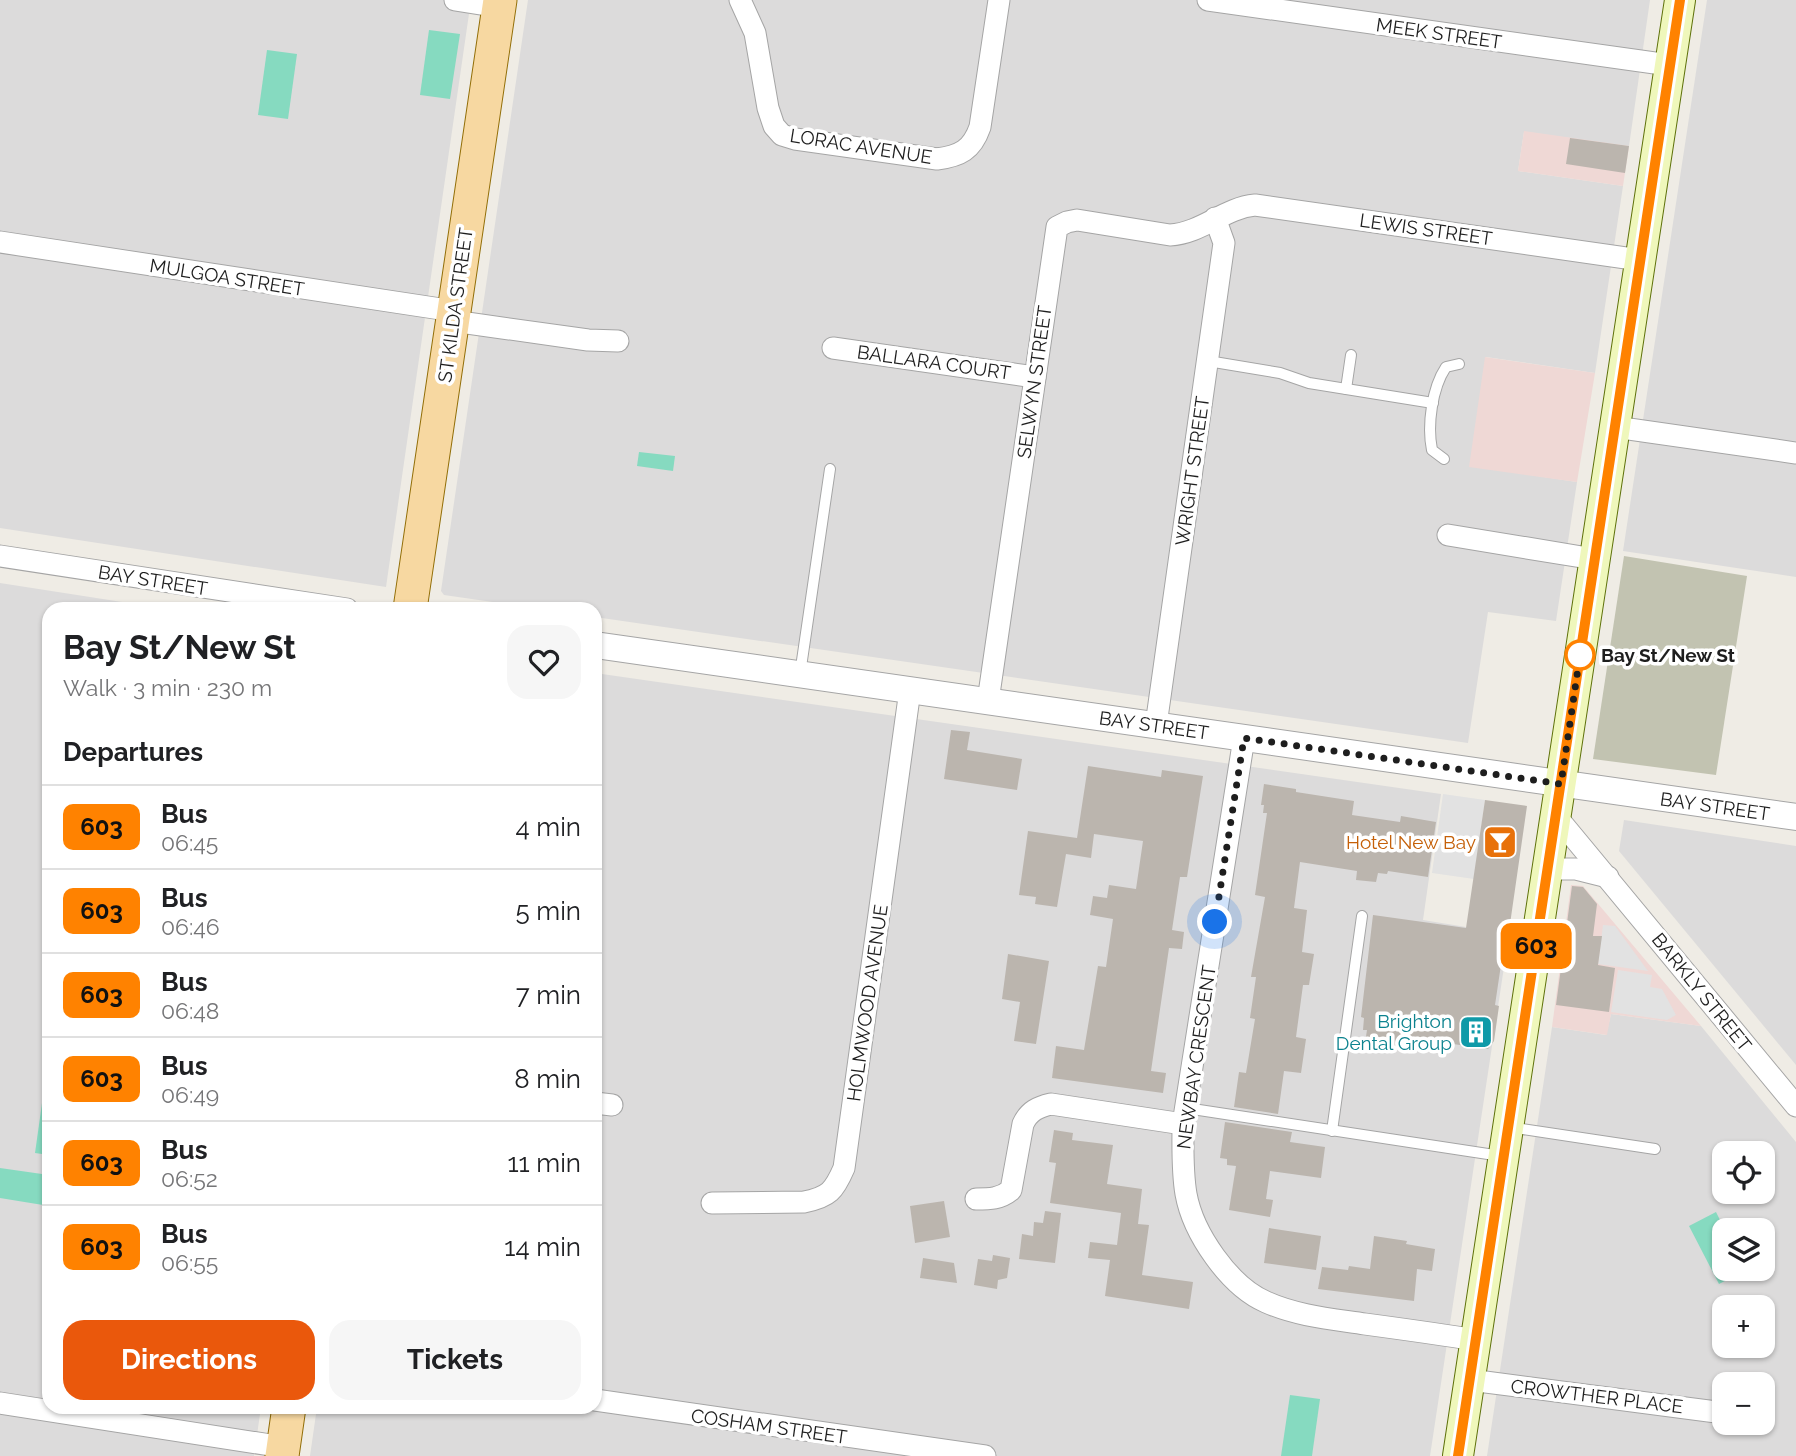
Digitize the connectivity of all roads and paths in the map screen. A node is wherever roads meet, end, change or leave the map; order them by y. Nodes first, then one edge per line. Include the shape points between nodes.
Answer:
1 (455, 0) edge
2 (740, 0) edge
3 (999, 0) edge
4 (1208, 0) edge
5 (1679, 0) edge
6 (500, 4) edge
7 (1308, 7) edge
8 (1669, 65) junction
9 (1215, 218) junction
10 (0, 242) edge
11 (1640, 260) junction
12 (454, 316) junction
13 (618, 341) dead end
14 (833, 348) dead end
15 (1351, 355) dead end
16 (1208, 361) junction
17 (1459, 364) dead end
18 (1035, 377) junction
19 (1346, 389) junction
20 (1433, 403) junction
21 (1615, 427) junction
22 (1796, 453) edge
23 (1444, 458) dead end
24 (830, 469) dead end
25 (1448, 535) dead end
26 (0, 556) edge
27 (1594, 559) junction
28 (301, 602) edge
29 (411, 602) edge
30 (602, 646) edge
31 (800, 674) junction
32 (910, 690) junction
33 (988, 701) junction
34 (1156, 725) junction
35 (1244, 738) junction
36 (1561, 784) junction
37 (1556, 816) junction
38 (1796, 817) edge
39 (1548, 869) junction
40 (1608, 877) junction
41 (1362, 916) dead end
42 (1796, 1106) edge
43 (1184, 1116) junction
44 (1509, 1127) junction
45 (1332, 1131) junction
46 (1655, 1149) dead end
47 (1504, 1157) junction
48 (975, 1199) dead end
49 (712, 1203) dead end
50 (1476, 1339) junction
51 (1470, 1380) junction
52 (602, 1401) edge
53 (0, 1404) edge
54 (42, 1411) edge
55 (1712, 1411) edge
56 (60, 1414) edge
57 (288, 1414) edge
58 (282, 1451) edge
59 (985, 1456) edge
60 (1458, 1456) edge

1 - 6 street
2 - 3 street, LORAC AVENUE via 755,33 768,108 782,135 937,159 968,150 976,139
4 - 7 street, MEEK STREET
5 - 8 main road
6 - 12 main road, ST KILDA STREET
7 - 8 street, MEEK STREET
8 - 11 main road
9 - 11 street, LEWIS STREET via 1255,205
9 - 16 street, WRIGHT STREET via 1224,243
9 - 18 street, SELWYN STREET via 1194,231 1170,235 1077,220 1057,227
10 - 12 street, MULGOA STREET
11 - 21 main road
12 - 13 street, MULGOA STREET via 588,341
12 - 29 main road, ST KILDA STREET
14 - 18 street, BALLARA COURT
15 - 19 lane
16 - 19 lane
16 - 34 street, WRIGHT STREET
17 - 20 lane via 1446,367 1441,374
18 - 33 street, SELWYN STREET
19 - 20 lane
20 - 23 lane via 1430,440 1432,450
21 - 22 street
21 - 27 main road
24 - 31 lane
25 - 27 street
26 - 28 street, BAY STREET
27 - 36 main road
30 - 31 street, BAY STREET
31 - 32 street, BAY STREET
32 - 33 street, BAY STREET
32 - 49 street, HOLMWOOD AVENUE via 844,1168 828,1195 817,1199
33 - 34 street, BAY STREET
34 - 35 street, BAY STREET
35 - 36 street, BAY STREET
35 - 43 street, NEWBAY CRESCENT
36 - 37 main road
36 - 38 street, BAY STREET
37 - 39 main road
37 - 40 street, BARKLY STREET
39 - 40 street via 1576,869
39 - 44 main road
40 - 42 street, BARKLY STREET
41 - 45 lane
43 - 45 lane
43 - 48 street via 1051,1104 1040,1107 1027,1115 1023,1124 1012,1190 1003,1197
43 - 50 street, NEWBAY CRESCENT via 1186,1196 1214,1255 1238,1284 1264,1301 1296,1312
44 - 46 lane
44 - 47 main road
45 - 47 lane
47 - 50 main road
50 - 51 main road
51 - 55 street, CROWTHER PLACE
51 - 60 main road
52 - 59 street, COSHAM STREET
53 - 54 street
56 - 58 street
57 - 58 main road

